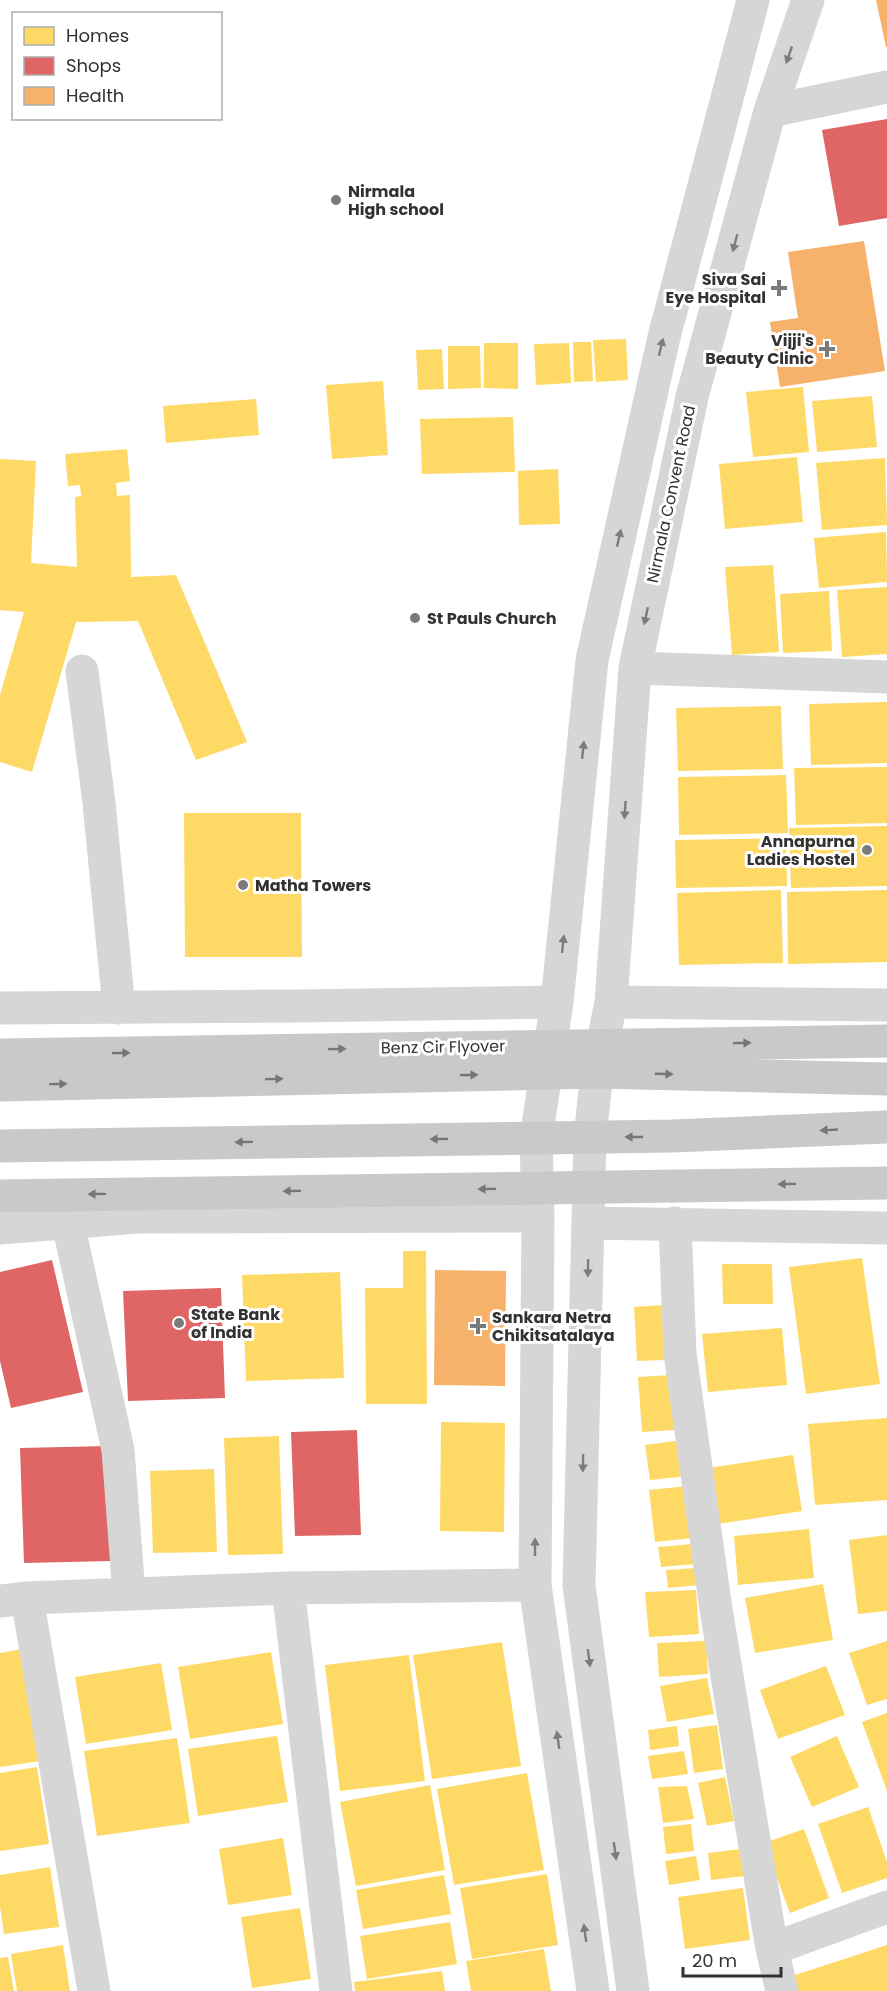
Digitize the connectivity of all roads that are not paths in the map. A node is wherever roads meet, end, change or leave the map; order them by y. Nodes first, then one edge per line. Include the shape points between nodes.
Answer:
1 (753, 0) edge
2 (808, 0) edge
3 (887, 87) edge
4 (770, 111) junction
5 (635, 668) junction
6 (82, 671) dead end
7 (887, 677) edge
8 (557, 1002) junction
9 (611, 1002) junction
10 (887, 1005) edge
11 (0, 1008) edge
12 (119, 1008) junction
13 (887, 1041) edge
14 (0, 1054) edge
15 (597, 1072) junction
16 (544, 1073) junction
17 (887, 1079) edge
18 (0, 1085) edge
19 (887, 1127) edge
20 (590, 1137) junction
21 (536, 1138) junction
22 (0, 1146) edge
23 (887, 1183) edge
24 (0, 1196) edge
25 (538, 1216) junction
26 (68, 1223) junction
27 (589, 1223) junction
28 (675, 1223) junction
29 (0, 1228) edge
30 (887, 1228) edge
31 (535, 1585) junction
32 (288, 1588) junction
33 (129, 1594) junction
34 (14, 1599) edge
35 (887, 1907) edge
36 (772, 1949) junction
37 (94, 1991) edge
38 (336, 1991) edge
39 (593, 1991) edge
40 (633, 1991) edge
41 (782, 1991) edge

8 -> 1 street via 592,660 664,337
2 -> 4 street, Nirmala Convent Road
3 - 4 street
4 -> 5 street, Nirmala Convent Road via 692,397
5 - 7 street
5 -> 9 street, Nirmala Convent Road
6 - 12 street
8 - 12 street
8 - 16 street
9 - 10 street
9 - 15 street, Nirmala Convent Road
11 - 12 street
14 -> 13 main road, Benz Cir Flyover, bridge
15 - 16 main road
15 -> 17 main road
15 - 20 street, Nirmala Convent Road
18 -> 16 main road
16 - 21 street
19 -> 20 main road
20 - 21 main road
20 - 27 street, Nirmala Convent Road
21 -> 22 main road
21 - 25 street
23 -> 24 main road, bridge
25 - 26 street via 138,1217
31 -> 25 street
26 - 29 street
26 - 33 street via 118,1450
27 - 28 street
27 -> 40 street, Nirmala Convent Road via 579,1585
28 - 30 street
28 - 36 street via 680,1353 716,1609
31 - 32 street
39 -> 31 street
32 - 33 street
32 - 38 street
33 - 34 street
34 - 37 street
35 - 36 street
36 - 41 street

